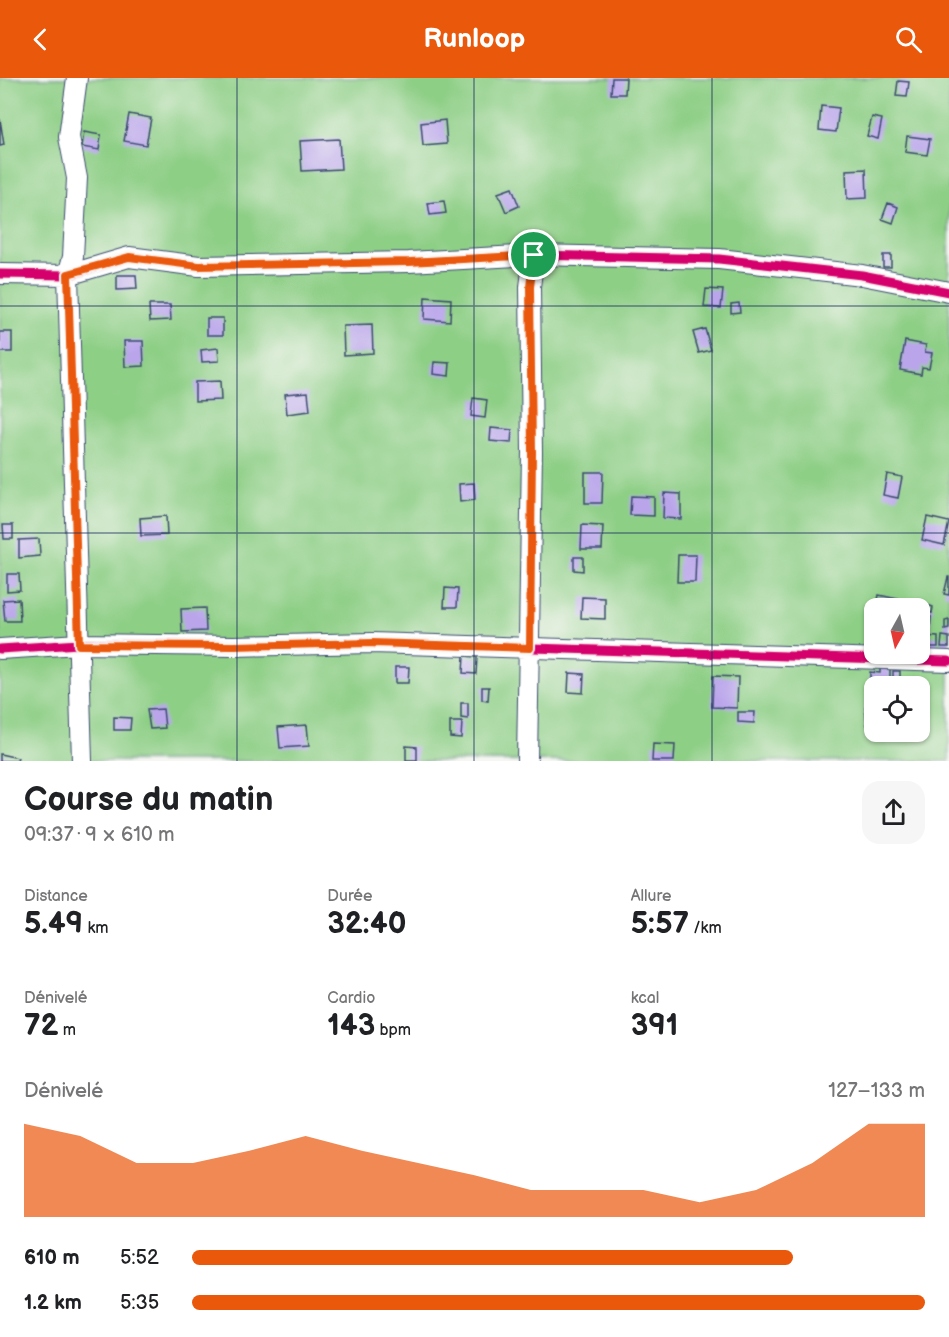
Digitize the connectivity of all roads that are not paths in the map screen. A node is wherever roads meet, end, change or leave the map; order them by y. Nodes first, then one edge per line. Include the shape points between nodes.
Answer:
1 (77, 78) edge
2 (534, 255) junction
3 (0, 274) edge
4 (68, 274) junction
5 (949, 292) edge
6 (79, 645) junction
7 (530, 648) junction
8 (0, 649) edge
9 (949, 662) edge
10 (82, 761) edge
11 (527, 761) edge

1 - 4 street via 69,138 77,178 73,257
2 - 4 street via 199,266 129,257
2 - 5 street via 719,259 862,275
2 - 7 street via 530,287
3 - 4 street
4 - 6 street
6 - 7 street via 372,643
6 - 8 street
6 - 10 street
7 - 9 street
7 - 11 street

